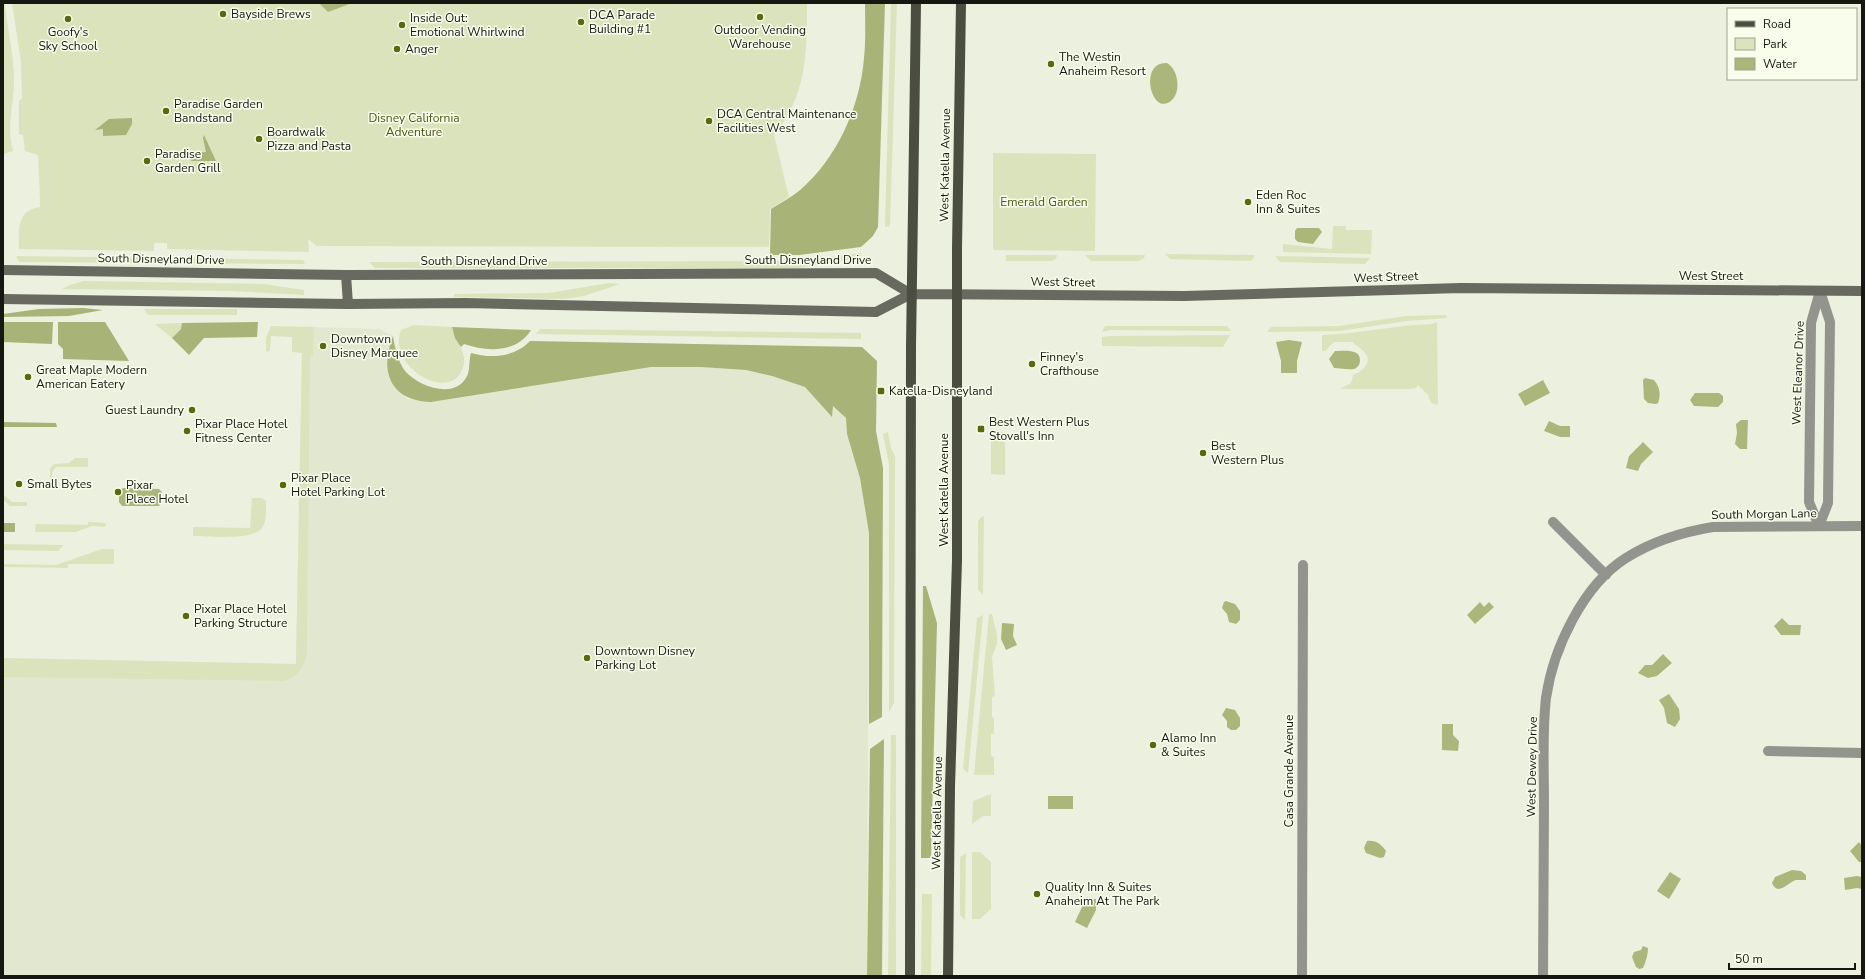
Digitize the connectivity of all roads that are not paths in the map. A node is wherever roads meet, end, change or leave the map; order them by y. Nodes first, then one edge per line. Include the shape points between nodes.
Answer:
1 (916, 3) edge
2 (960, 3) edge
3 (3, 270) edge
4 (346, 275) junction
5 (1820, 290) junction
6 (1862, 291) edge
7 (911, 294) junction
8 (957, 294) junction
9 (3, 299) edge
10 (348, 304) junction
11 (1553, 522) dead end
12 (1819, 526) junction
13 (1862, 526) edge
14 (1303, 565) dead end
15 (1606, 575) junction
16 (1768, 751) dead end
17 (1862, 753) edge
18 (910, 976) edge
19 (948, 976) edge
20 (1302, 976) edge
21 (1543, 976) edge

1 - 7 main road
2 - 8 main road, West Katella Avenue
3 - 4 main road, South Disneyland Drive
4 - 7 main road, South Disneyland Drive via 876,273
4 - 10 main road
5 - 6 main road, West Street
5 - 8 main road, West Street via 1461,288 1184,296
5 - 12 street, West Eleanor Drive via 1811,323 1809,502
5 - 12 street via 1830,322 1828,503
7 - 8 main road, West Street
7 - 10 main road via 876,312 465,303
7 - 18 main road
8 - 19 main road, West Katella Avenue via 957,560 950,788
9 - 10 main road
11 - 15 street
12 - 13 street, South Morgan Lane
12 - 15 street, South Morgan Lane via 1713,527 1689,531 1648,546 1625,558
14 - 20 street, Casa Grande Avenue
15 - 21 street, West Dewey Drive via 1588,596 1566,632 1553,667 1546,699
16 - 17 street

